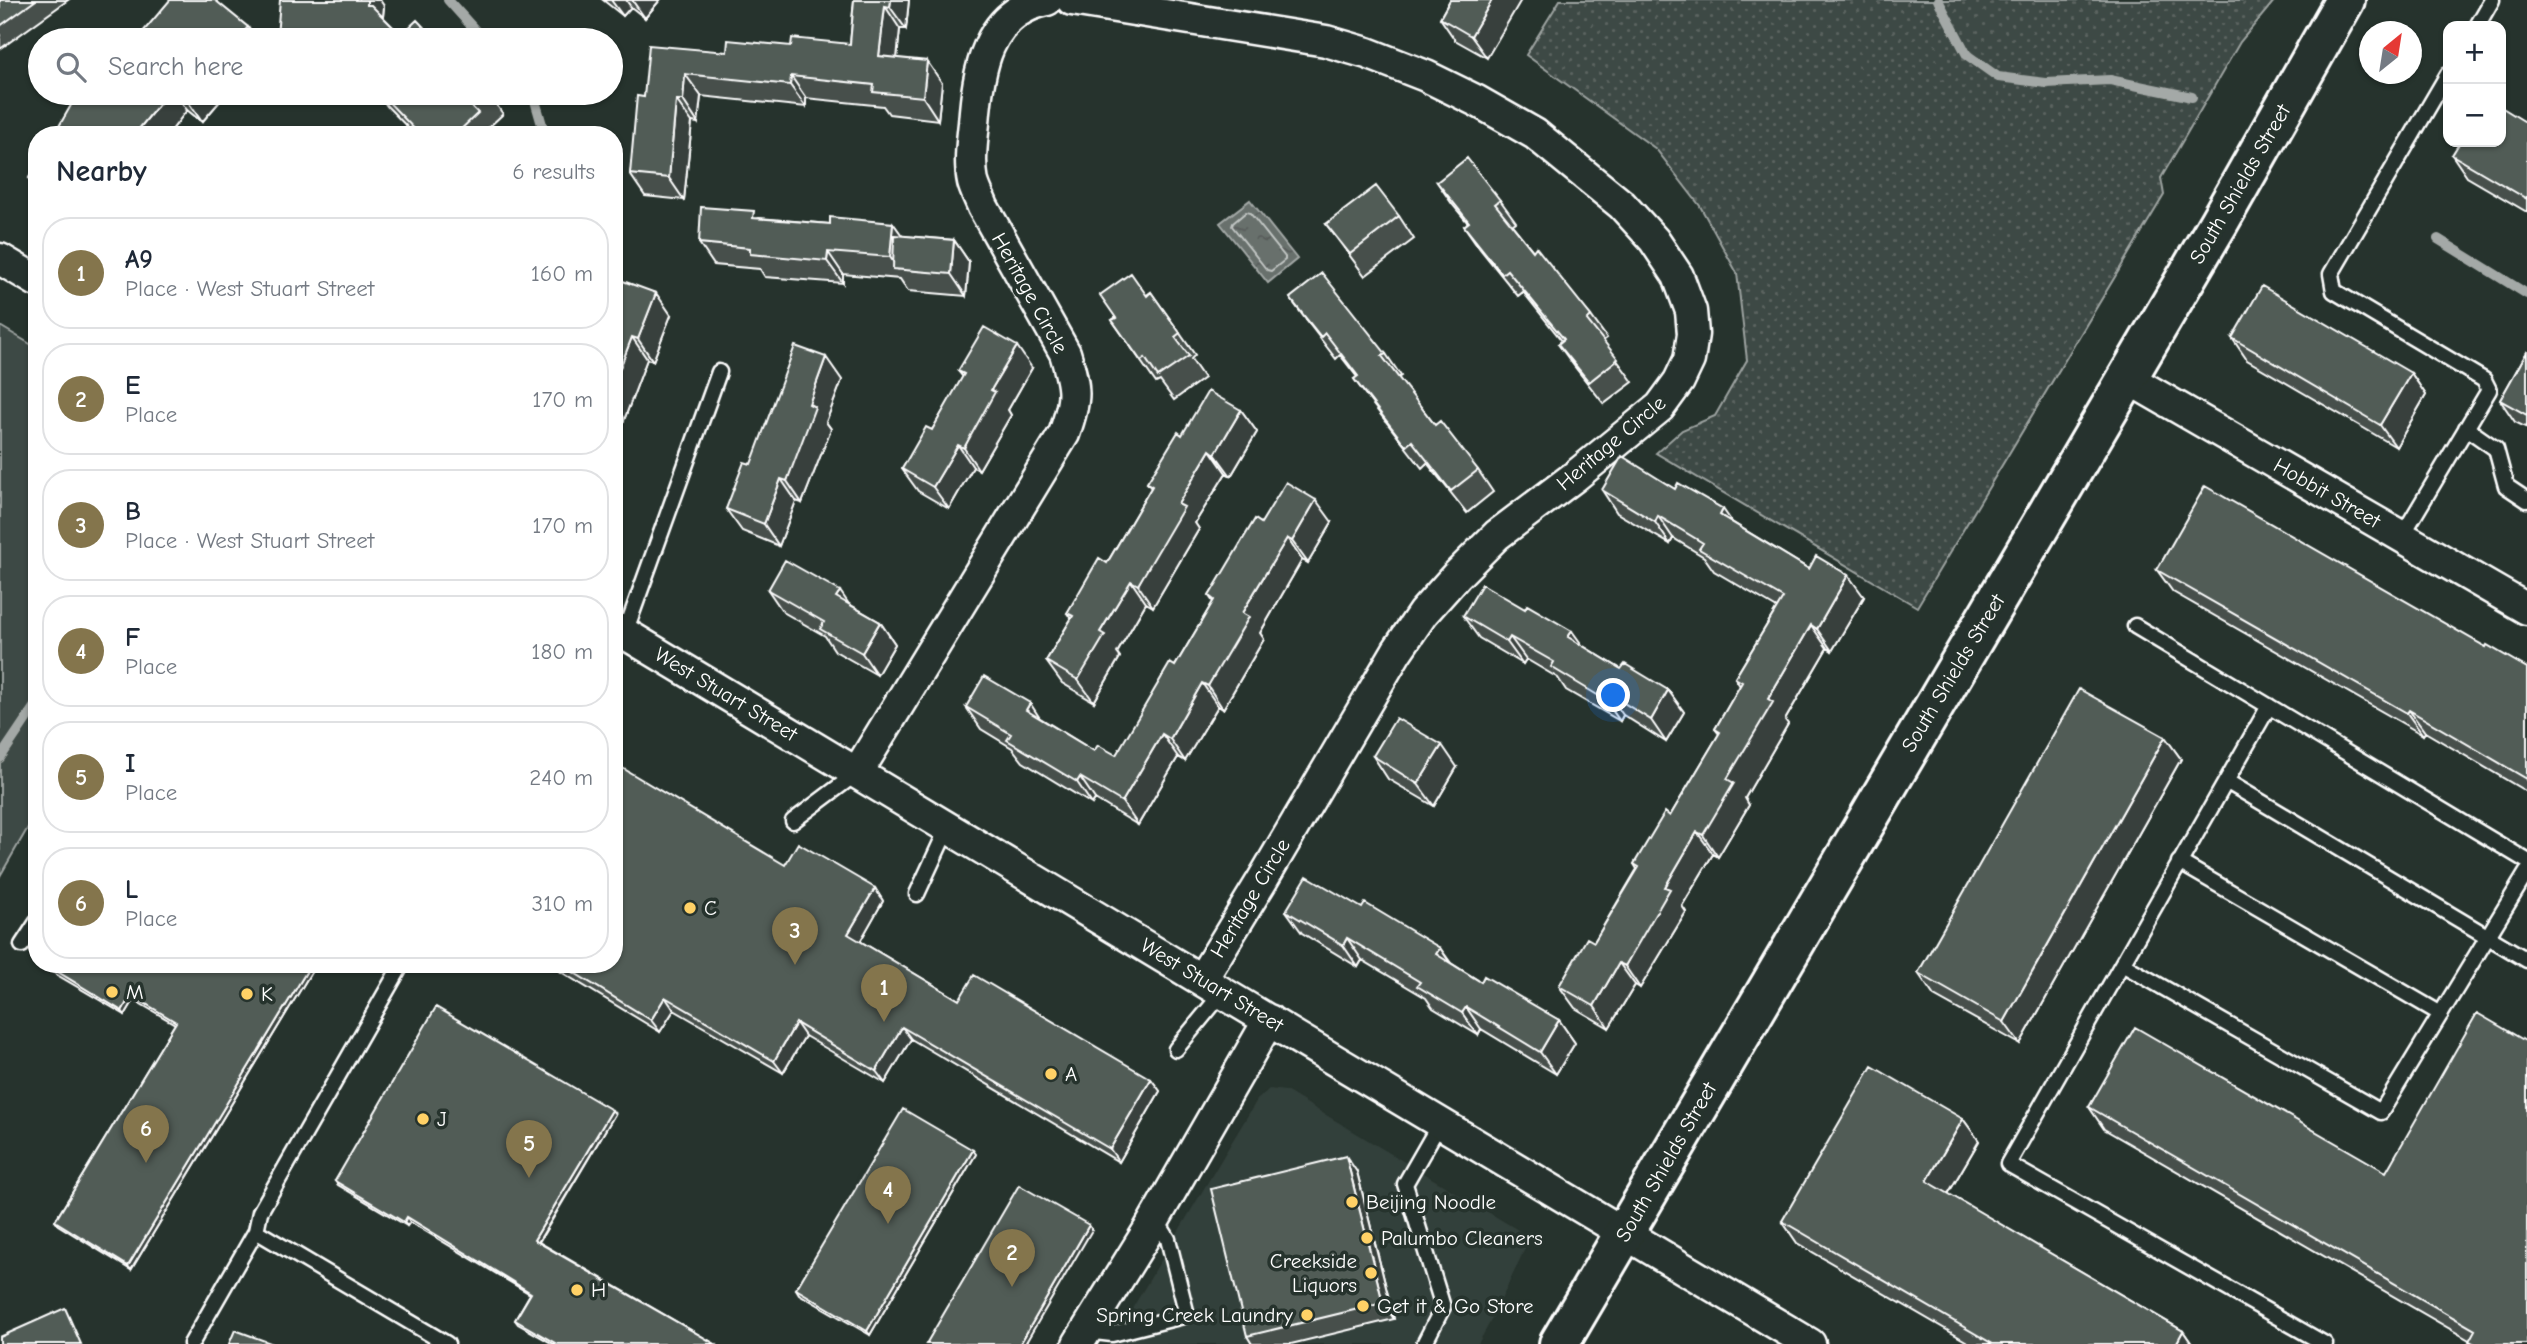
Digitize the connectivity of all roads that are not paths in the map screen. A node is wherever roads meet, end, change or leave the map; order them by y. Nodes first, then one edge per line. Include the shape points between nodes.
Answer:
1 (1047, 0) edge
2 (1072, 0) edge
3 (2345, 0) edge
4 (2492, 0) edge
5 (2479, 21) edge
6 (2443, 83) edge
7 (0, 259) edge
8 (28, 276) edge
9 (719, 372) dead end
10 (2127, 378) junction
11 (2466, 428) junction
12 (2527, 500) edge
13 (2402, 536) junction
14 (2527, 609) edge
15 (623, 624) edge
16 (2135, 626) dead end
17 (623, 640) edge
18 (2269, 706) junction
19 (857, 772) junction
20 (2226, 781) junction
21 (793, 821) dead end
22 (948, 827) junction
23 (2527, 861) edge
24 (2179, 862) junction
25 (2527, 872) edge
26 (918, 894) dead end
27 (2488, 936) junction
28 (28, 937) edge
29 (23, 945) dead end
30 (2527, 960) edge
31 (2122, 964) junction
32 (397, 973) edge
33 (1212, 986) junction
34 (2441, 1014) junction
35 (1269, 1020) junction
36 (1176, 1049) dead end
37 (1440, 1123) junction
38 (1155, 1217) junction
39 (256, 1231) junction
40 (1624, 1234) junction
41 (1082, 1337) edge
42 (191, 1344) edge
43 (447, 1344) edge
44 (1424, 1344) edge
45 (1559, 1344) edge
46 (1810, 1344) edge
47 (2325, 1344) edge

1 - 19 street, Heritage Circle via 1004,22 989,45 977,82 973,181 1065,353 1075,404 1064,434
2 - 33 street, Heritage Circle via 1326,41 1426,76 1477,100 1535,134 1622,205 1678,276 1691,311 1689,360 1660,407 1497,535 1423,613 1263,879
3 - 10 main road, South Shields Street
4 - 5 lane
6 - 11 lane via 2331,274 2334,291 2484,380 2488,390
7 - 8 street
9 - 15 lane
10 - 13 street, Hobbit Street
10 - 40 main road, South Shields Street
11 - 12 lane via 2496,449 2505,486
11 - 13 lane
13 - 14 street, Hobbit Street
16 - 18 lane
17 - 19 street, West Stuart Street
18 - 20 lane
18 - 23 lane
19 - 21 lane
19 - 22 street, West Stuart Street
20 - 24 lane
20 - 27 lane
22 - 26 lane
22 - 33 street, West Stuart Street
24 - 31 lane
24 - 34 lane
25 - 27 lane
27 - 30 lane
27 - 34 lane
28 - 29 lane
31 - 34 lane via 2381,1112
31 - 47 lane via 2008,1164
32 - 39 lane via 260,1212
33 - 35 street, West Stuart Street
33 - 36 lane
35 - 37 street, West Stuart Street
35 - 38 street
37 - 40 street, West Stuart Street
37 - 44 lane via 1405,1184 1443,1307
38 - 41 street
38 - 41 lane via 1168,1239 1188,1315
39 - 42 lane
39 - 43 lane
40 - 45 main road, South Shields Street
40 - 46 street, West Stuart Street

